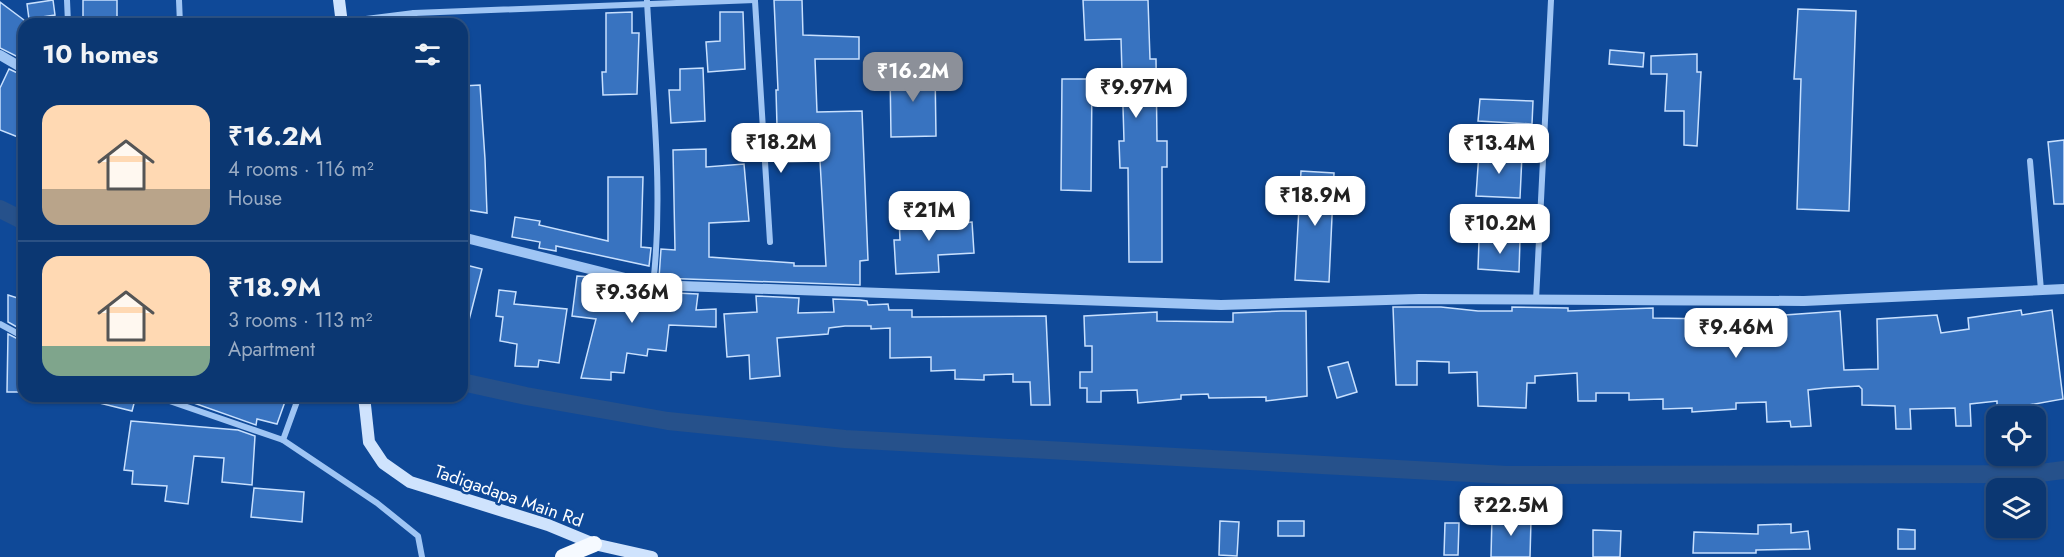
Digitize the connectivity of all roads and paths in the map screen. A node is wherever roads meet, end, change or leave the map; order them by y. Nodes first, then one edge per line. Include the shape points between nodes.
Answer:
1 (67, 0) edge
2 (179, 0) edge
3 (339, 0) edge
4 (755, 0) edge
5 (1551, 0) edge
6 (647, 2) edge
7 (583, 3) edge
8 (522, 4) edge
9 (414, 13) junction
10 (68, 18) edge
11 (180, 18) edge
12 (341, 18) edge
13 (378, 18) edge
14 (414, 18) edge
15 (0, 55) edge
16 (18, 66) edge
17 (2030, 160) dead end
18 (468, 239) edge
19 (770, 242) dead end
20 (653, 285) junction
21 (2064, 289) edge
22 (2041, 290) junction
23 (1536, 300) junction
24 (0, 324) edge
25 (18, 334) edge
26 (172, 402) edge
27 (297, 402) edge
28 (365, 402) edge
29 (283, 440) junction
30 (594, 544) junction
31 (422, 557) edge
32 (563, 557) edge
33 (652, 557) edge

1 - 10 street
2 - 11 street
3 - 12 main road
4 - 6 street
4 - 19 street
5 - 23 street
6 - 7 street
6 - 20 street via 659,231
7 - 8 street
8 - 9 street
9 - 13 street
9 - 14 street
15 - 16 street
17 - 22 street
18 - 20 street
20 - 23 street via 1221,305
21 - 22 street
22 - 23 street via 1804,301
24 - 25 street
26 - 29 street
27 - 29 street
28 - 30 main road, Tadigadapa Main Rd via 369,442 383,463 410,482 548,525
29 - 31 street via 377,503 418,536
30 - 32 highway
30 - 33 main road, Tadigadapa Main Rd

